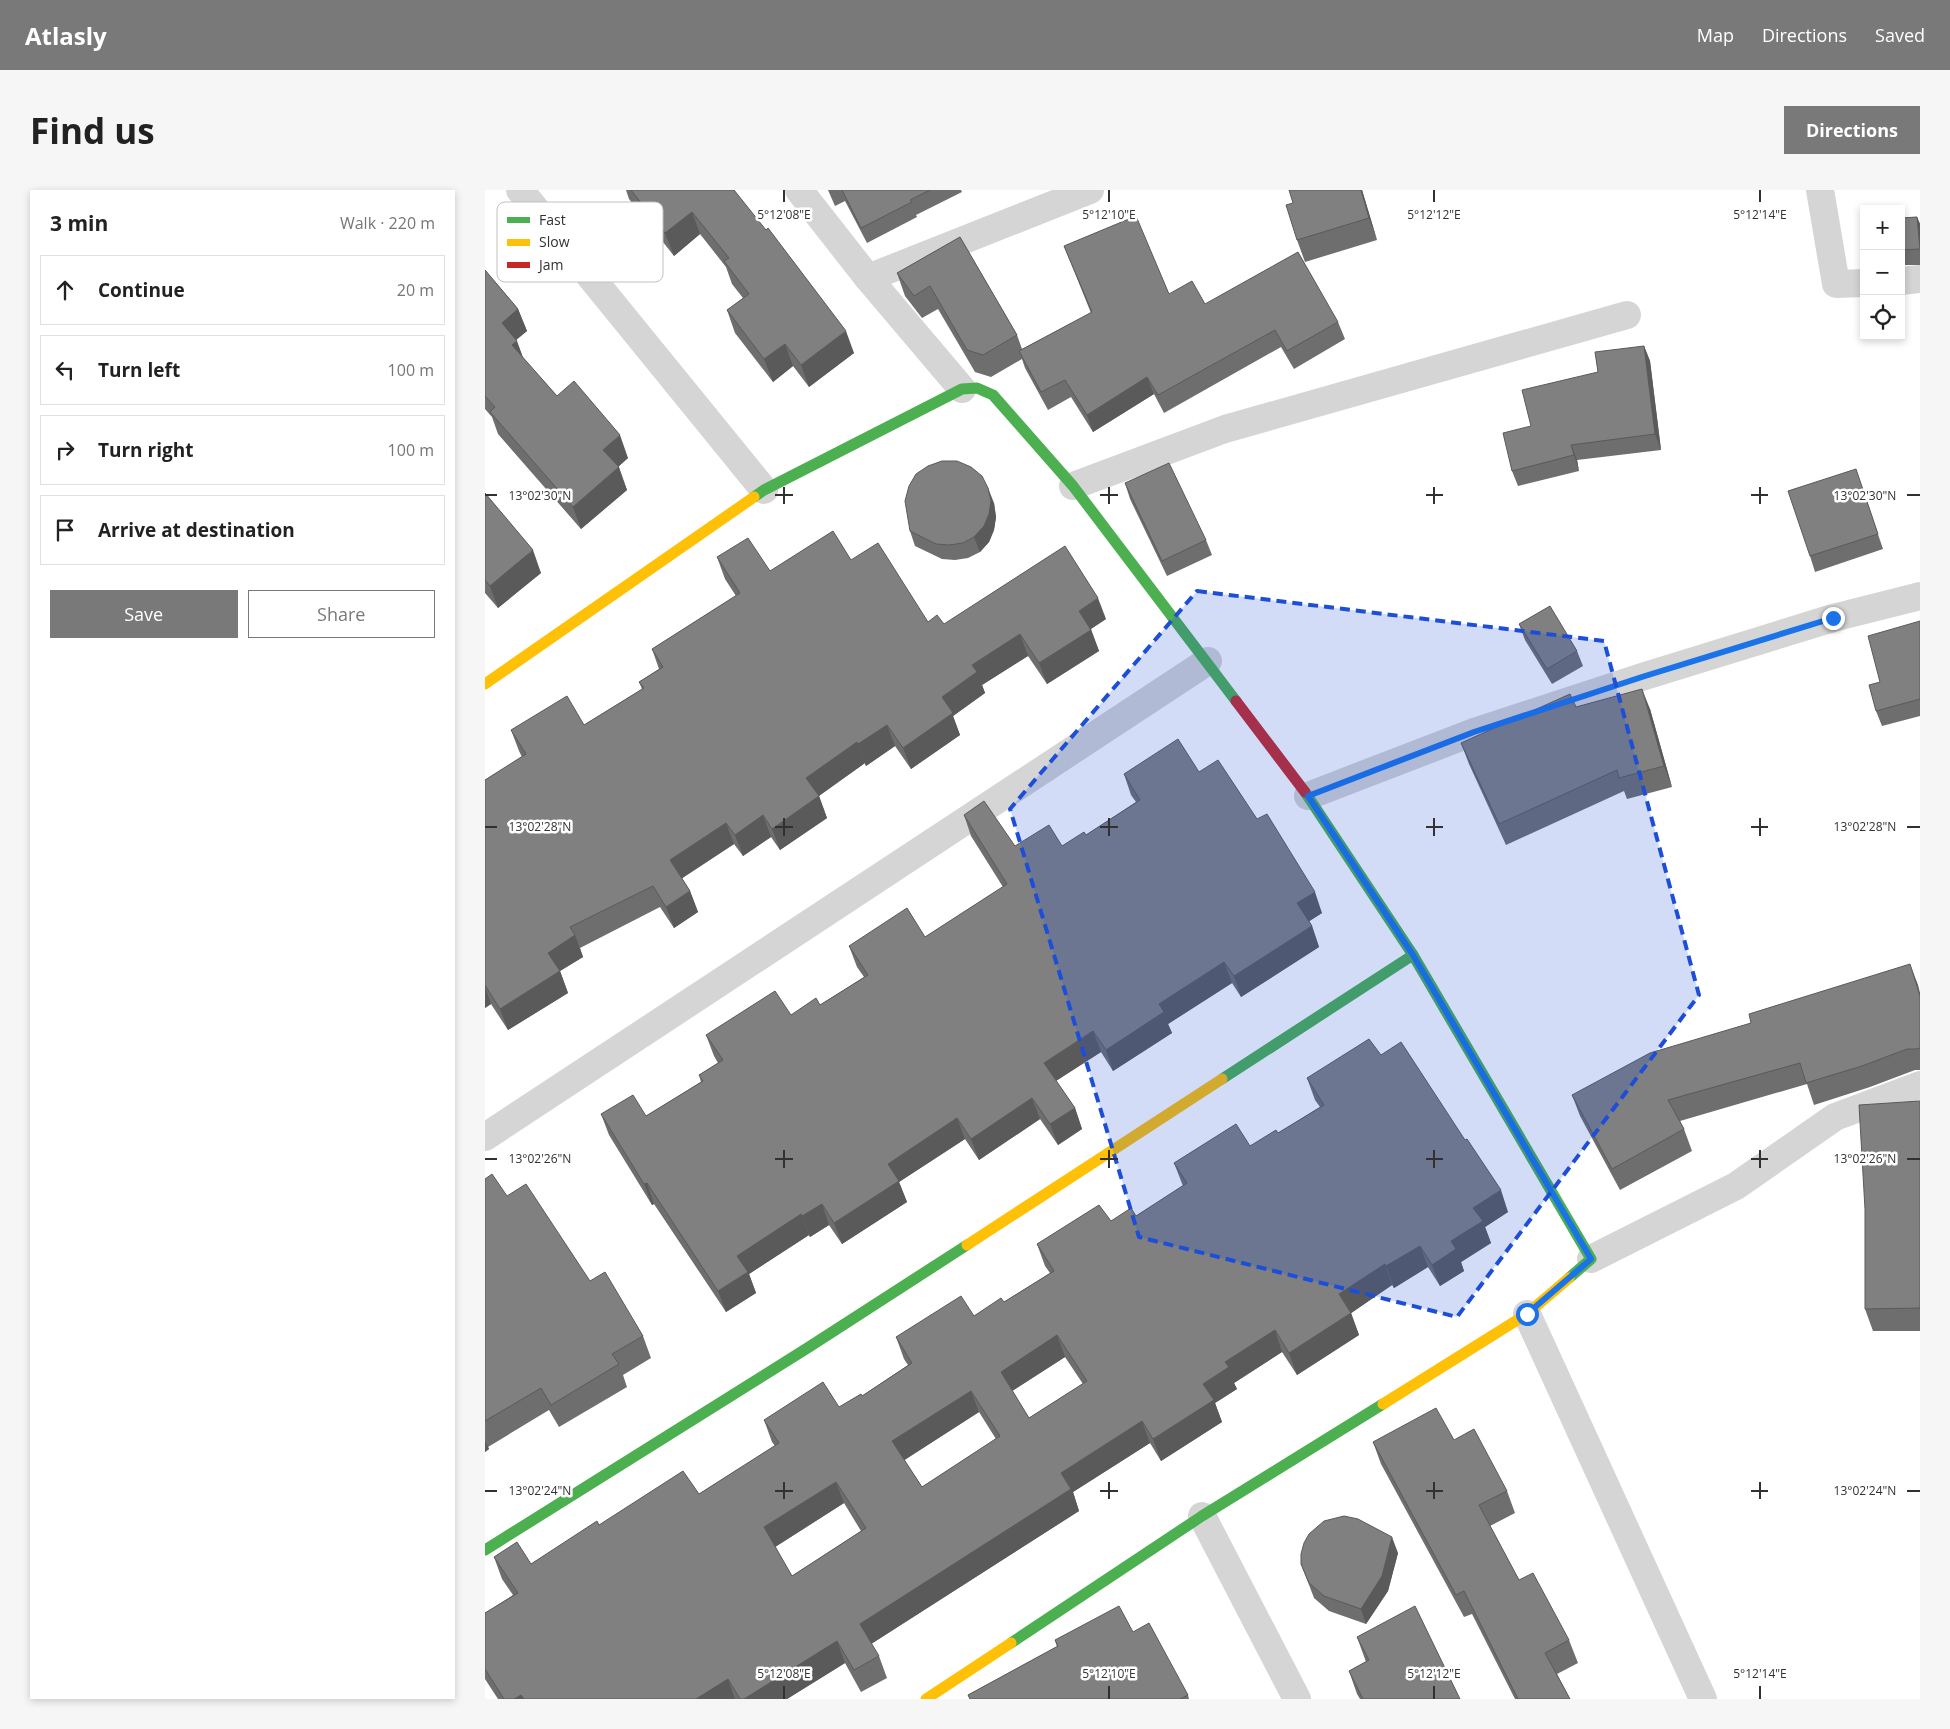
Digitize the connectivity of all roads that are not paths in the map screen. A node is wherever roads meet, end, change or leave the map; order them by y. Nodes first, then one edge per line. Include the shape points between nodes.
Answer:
1 (519, 190) edge
2 (799, 190) edge
3 (1090, 190) edge
4 (1820, 190) edge
5 (529, 202) edge
6 (868, 278) junction
7 (1920, 279) edge
8 (1905, 281) edge
9 (594, 282) edge
10 (1860, 283) edge
11 (1627, 315) dead end
12 (962, 389) junction
13 (1073, 486) junction
14 (764, 490) junction
15 (1920, 596) edge
16 (1207, 661) junction
17 (485, 684) edge
18 (1308, 796) junction
19 (1413, 955) junction
20 (1920, 1085) edge
21 (485, 1137) edge
22 (1591, 1259) junction
23 (1527, 1314) junction
24 (1202, 1516) junction
25 (485, 1550) edge
26 (926, 1699) edge
27 (1297, 1699) edge
28 (1703, 1699) edge

1 - 5 street
2 - 6 street
3 - 6 street
4 - 10 street via 1836,284
6 - 12 street
7 - 8 street
9 - 14 street
11 - 13 street via 1225,429
12 - 13 street via 977,388 993,395
12 - 14 street
13 - 16 street
14 - 17 street
15 - 18 street via 1833,618 1645,676 1474,732
16 - 18 street
16 - 21 street
18 - 19 street
19 - 22 street
19 - 25 street via 809,1347
20 - 22 street via 1835,1117 1736,1186
22 - 23 street
23 - 24 street
23 - 28 street
24 - 26 street
24 - 27 street

